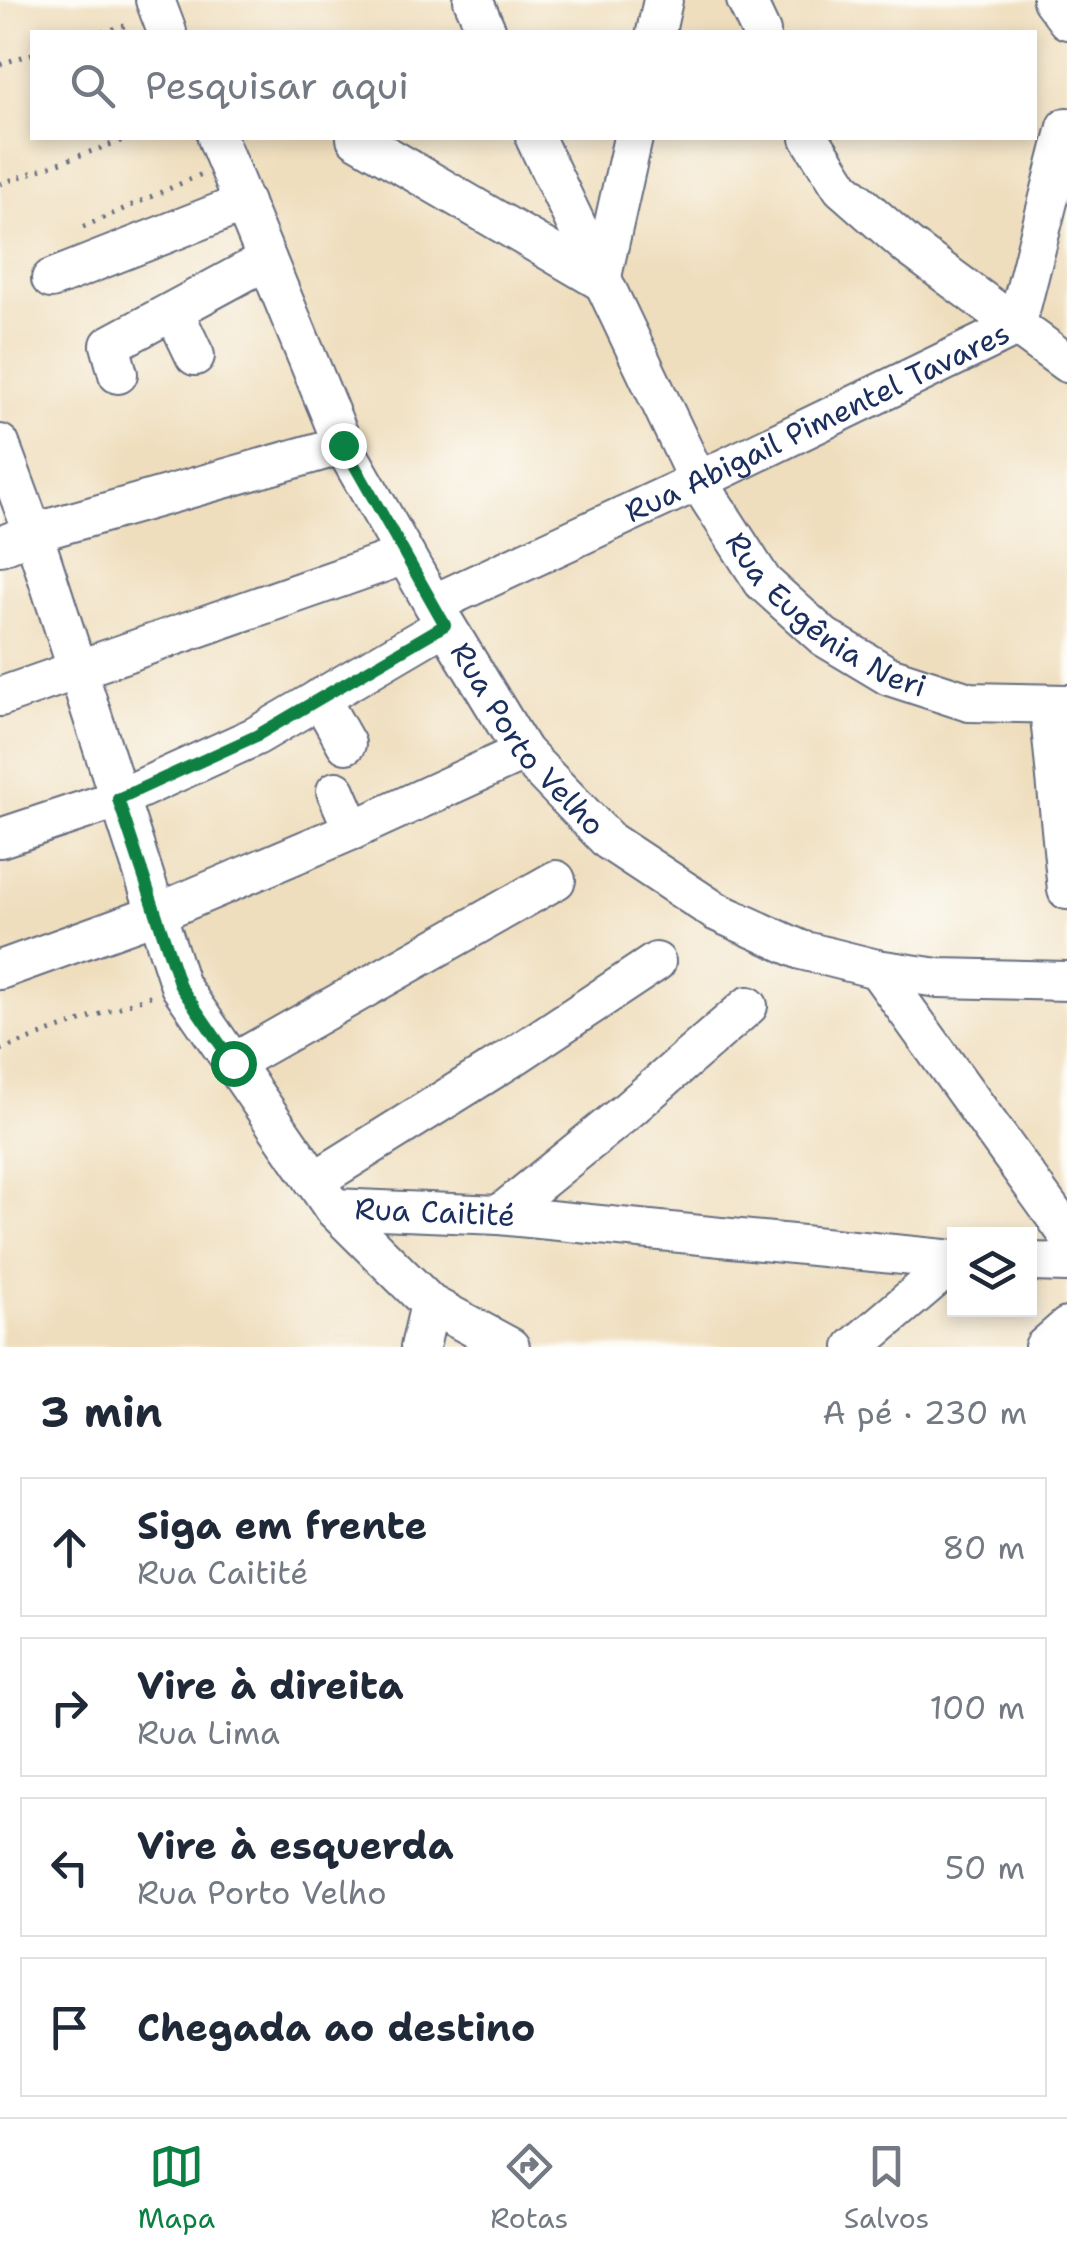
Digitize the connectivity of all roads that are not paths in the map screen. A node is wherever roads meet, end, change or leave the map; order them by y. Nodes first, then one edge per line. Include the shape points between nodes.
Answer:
1 (472, 0) edge
2 (663, 0) edge
3 (746, 0) edge
4 (1052, 0) edge
5 (1067, 20) edge
6 (486, 30) edge
7 (656, 30) edge
8 (760, 30) edge
9 (1067, 127) edge
10 (359, 140) edge
11 (536, 140) edge
12 (632, 140) edge
13 (811, 140) edge
14 (222, 150) edge
15 (244, 203) junction
16 (267, 260) junction
17 (51, 279) dead end
18 (600, 281) junction
19 (174, 312) junction
20 (1016, 327) junction
21 (195, 356) dead end
22 (127, 361) dead end
23 (1067, 362) edge
24 (343, 445) junction
25 (4, 466) edge
26 (698, 482) junction
27 (16, 540) edge
28 (405, 555) junction
29 (439, 614) junction
30 (76, 668) junction
31 (0, 697) edge
32 (320, 698) junction
33 (1058, 705) edge
34 (346, 744) dead end
35 (523, 752) junction
36 (336, 791) dead end
37 (118, 799) junction
38 (353, 830) junction
39 (0, 838) edge
40 (556, 880) dead end
41 (1067, 890) edge
42 (155, 914) junction
43 (656, 962) dead end
44 (876, 969) junction
45 (0, 970) edge
46 (1067, 981) edge
47 (748, 1006) dead end
48 (233, 1063) junction
49 (324, 1195) junction
50 (499, 1215) junction
51 (1067, 1233) edge
52 (947, 1260) edge
53 (1037, 1262) edge
54 (1067, 1264) edge
55 (947, 1267) edge
56 (430, 1304) junction
57 (1067, 1326) edge
58 (420, 1347) edge
59 (510, 1347) edge
60 (854, 1347) edge
61 (1044, 1347) edge

1 - 6 street
2 - 7 street
3 - 8 street
4 - 5 street
9 - 20 street, Rua Abigail Pimentel Tavares
10 - 18 street
11 - 18 street, Rua Eugênia Neri
12 - 18 street
13 - 20 street via 842,188
14 - 15 street, Rua Porto Velho
15 - 16 street, Rua Porto Velho
15 - 17 street
16 - 19 street
16 - 24 street, Rua Porto Velho
18 - 26 street, Rua Eugênia Neri
19 - 21 street
19 - 22 street
20 - 23 street
20 - 26 street, Rua Abigail Pimentel Tavares
24 - 27 street
24 - 28 street, Rua Porto Velho
25 - 27 street, Rua Caitité
26 - 29 street, Rua Abigail Pimentel Tavares
26 - 33 street, Rua Eugênia Neri via 763,582 824,636 889,676 969,702
27 - 30 street, Rua Caitité
28 - 29 street, Rua Porto Velho
28 - 30 street
29 - 32 street, Rua Abigail Pimentel Tavares
29 - 35 street, Rua Porto Velho
30 - 31 street
30 - 37 street, Rua Caitité
32 - 34 street
32 - 37 street, Rua Abigail Pimentel Tavares via 256,736
33 - 41 street
35 - 38 street
35 - 44 street, Rua Porto Velho via 609,841 715,912 801,950
36 - 38 street
37 - 39 street, Rua Abigail Pimentel Tavares
37 - 42 street, Rua Caitité
38 - 42 street
40 - 48 street
42 - 45 street
42 - 48 street, Rua Caitité via 180,986
43 - 49 street
44 - 46 street, Rua Porto Velho via 938,978
44 - 51 street
47 - 50 street
48 - 49 street, Rua Caitité
49 - 50 street, Rua Caitité
49 - 56 street
50 - 52 street, Rua Caitité
53 - 54 street
55 - 60 street
56 - 58 street
56 - 59 street
57 - 61 street

